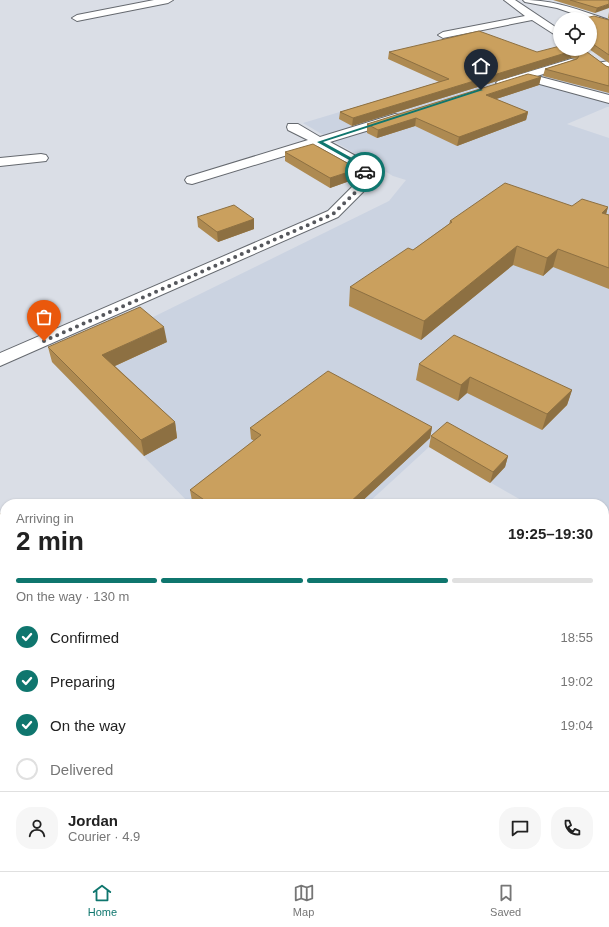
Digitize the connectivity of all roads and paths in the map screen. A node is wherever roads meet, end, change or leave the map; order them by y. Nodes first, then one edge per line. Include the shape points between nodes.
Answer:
1 (168, 0) edge
2 (509, 0) edge
3 (528, 0) edge
4 (533, 17) junction
5 (77, 18) dead end
6 (609, 23) edge
7 (553, 31) edge
8 (443, 35) dead end
9 (590, 57) edge
10 (571, 62) edge
11 (606, 66) edge
12 (525, 76) junction
13 (488, 88) edge
14 (609, 99) edge
15 (408, 114) edge
16 (292, 127) dead end
17 (319, 142) junction
18 (41, 158) dead end
19 (0, 162) edge
20 (192, 180) dead end
21 (0, 360) edge

1 - 5 street
2 - 4 street
3 - 6 street via 559,6
4 - 7 street
4 - 8 street
9 - 11 street
10 - 12 street
12 - 13 street
12 - 14 street
15 - 17 street
16 - 17 street
17 - 20 street
17 - 21 street via 360,164 369,179 333,214
18 - 19 street

